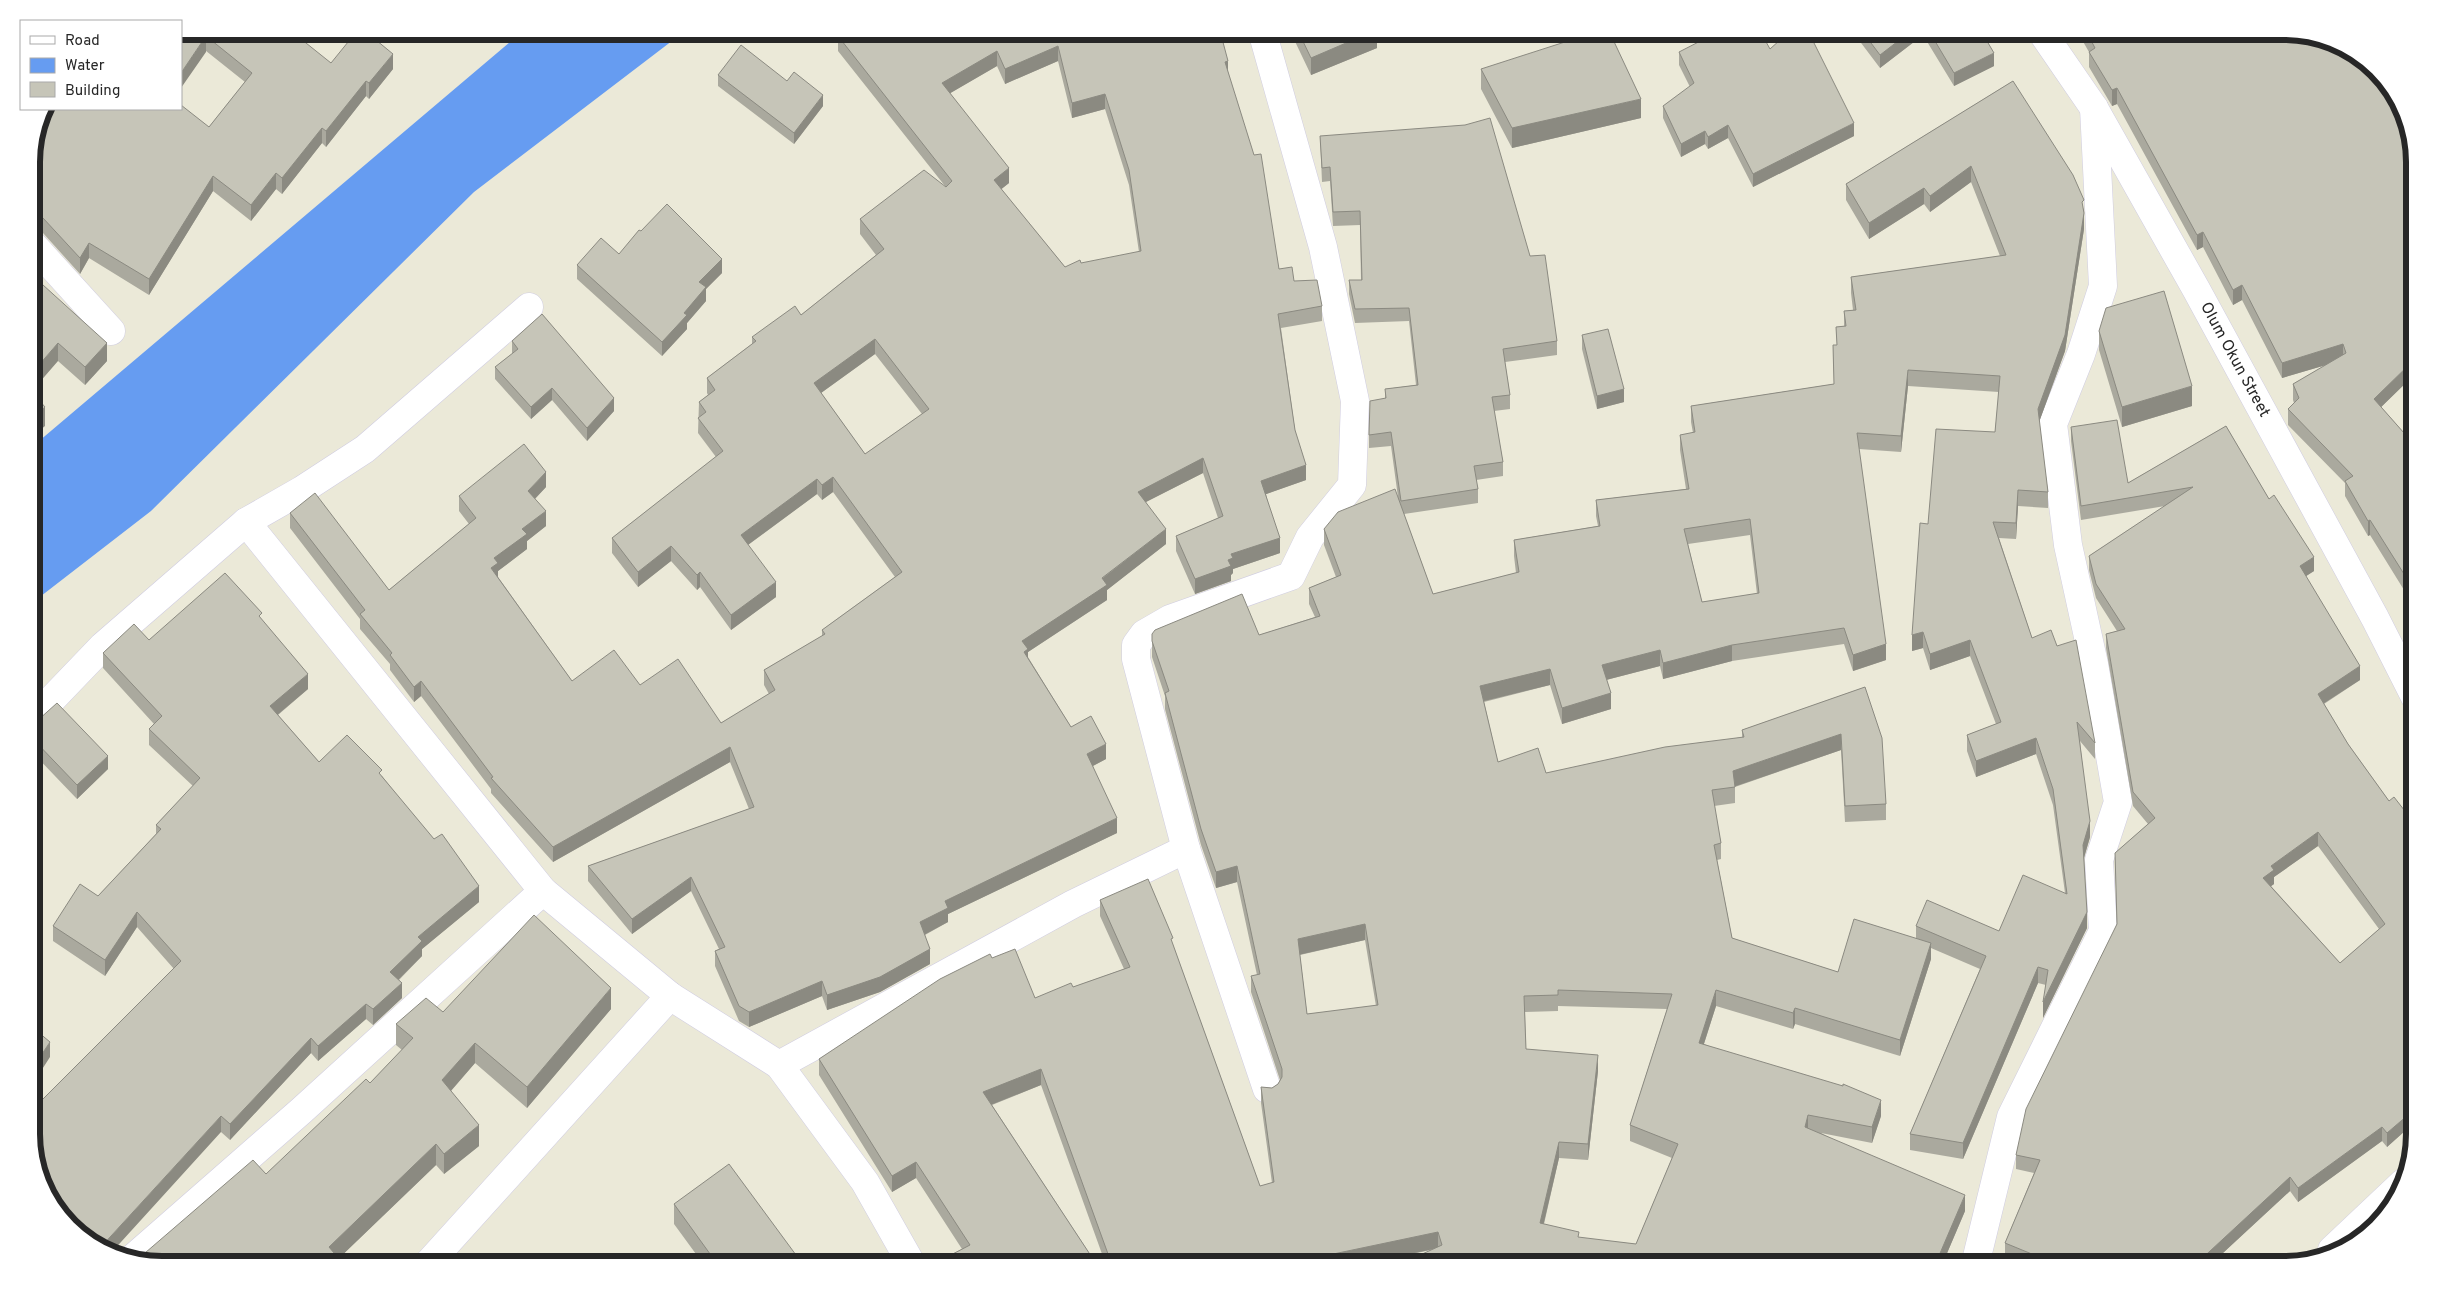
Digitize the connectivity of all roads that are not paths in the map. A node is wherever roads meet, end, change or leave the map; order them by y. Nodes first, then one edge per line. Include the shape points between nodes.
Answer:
1 (1265, 40) edge
2 (2047, 40) edge
3 (2094, 108) junction
4 (40, 253) edge
5 (529, 307) dead end
6 (111, 331) dead end
7 (246, 522) junction
8 (2406, 679) edge
9 (40, 712) edge
10 (1186, 849) junction
11 (543, 891) junction
12 (670, 996) junction
13 (779, 1065) junction
14 (1267, 1089) edge
15 (2388, 1198) edge
16 (2341, 1241) edge
17 (138, 1254) edge
18 (435, 1256) edge
19 (907, 1256) edge
20 (1977, 1256) edge

1 - 10 street via 1323,247 1355,400 1352,485 1310,537 1290,576 1170,619 1144,634 1136,644 1136,659
2 - 3 street, Olum Okun Street
3 - 8 street, Olum Okun Street
3 - 20 street via 2103,286 2053,424 2068,545 2094,664 2118,802 2099,860 2104,931 2011,1117
4 - 6 street
5 - 7 street via 365,449
7 - 9 street via 103,646
7 - 11 street
10 - 13 street via 1073,904
10 - 14 street
11 - 12 street
11 - 17 street
12 - 13 street
12 - 18 street
13 - 19 street via 865,1182
15 - 16 street

